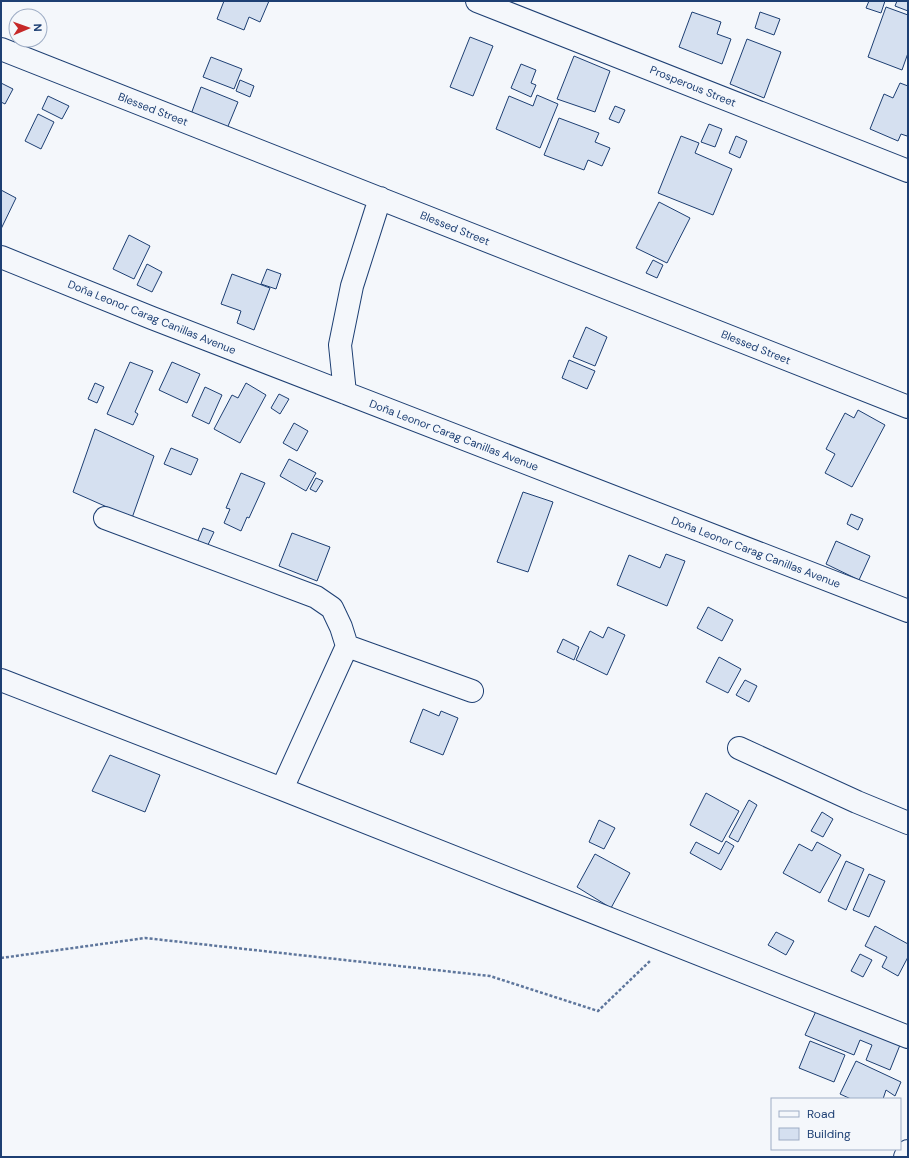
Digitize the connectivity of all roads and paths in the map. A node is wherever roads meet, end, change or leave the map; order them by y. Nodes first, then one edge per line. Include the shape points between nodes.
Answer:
1 (477, 1) edge
2 (1, 49) edge
3 (908, 171) edge
4 (380, 198) junction
5 (1, 257) edge
6 (345, 393) junction
7 (908, 406) edge
8 (105, 518) dead end
9 (908, 611) edge
10 (347, 646) junction
11 (1, 680) edge
12 (472, 691) dead end
13 (739, 748) dead end
14 (282, 789) junction
15 (908, 823) edge
16 (668, 943) junction
17 (1, 958) edge
18 (908, 1037) edge
19 (908, 1151) edge
20 (905, 1157) edge

1 - 3 main road, Prosperous Street
2 - 4 main road, Blessed Street
4 - 6 main road via 352,286 340,345
4 - 7 main road, Blessed Street
5 - 6 main road, Doña Leonor Carag Canillas Avenue
6 - 9 main road, Doña Leonor Carag Canillas Avenue
8 - 10 main road via 316,597 332,608
10 - 12 main road
10 - 14 main road
11 - 14 main road
13 - 15 main road
14 - 16 main road
16 - 17 path via 598,1011 490,976 145,938
16 - 18 main road
19 - 20 main road

